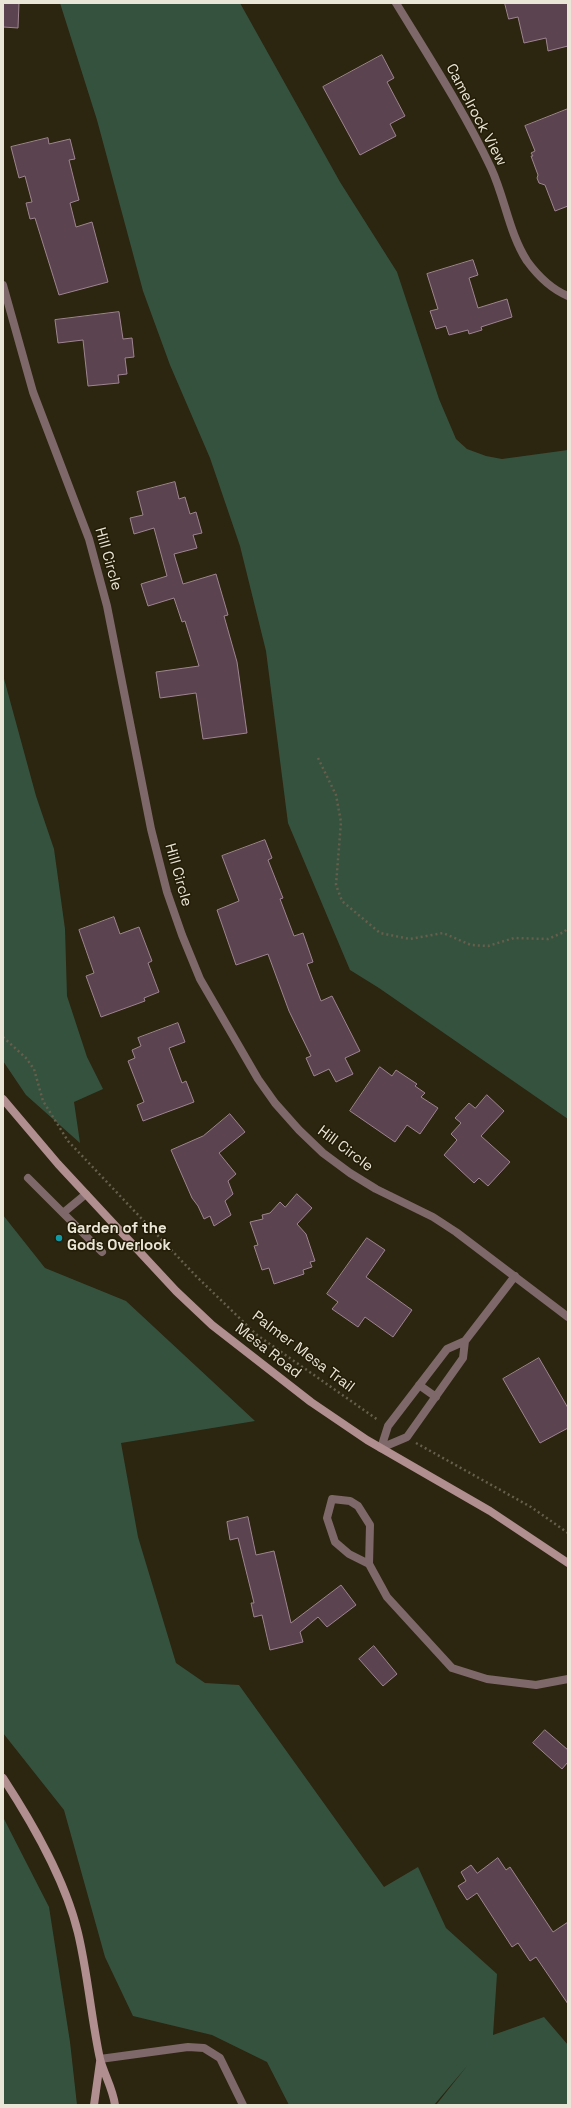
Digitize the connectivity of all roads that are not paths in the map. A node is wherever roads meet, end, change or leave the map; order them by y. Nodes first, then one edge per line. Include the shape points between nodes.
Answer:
1 (396, 3) edge
2 (3, 285) edge
3 (568, 296) edge
4 (3, 1100) edge
5 (28, 1178) dead end
6 (86, 1194) junction
7 (64, 1213) junction
8 (102, 1252) dead end
9 (515, 1276) junction
10 (568, 1317) edge
11 (465, 1341) junction
12 (419, 1385) junction
13 (436, 1397) junction
14 (381, 1448) junction
15 (568, 1563) edge
16 (369, 1564) junction
17 (568, 1679) edge
18 (3, 1778) edge
19 (100, 2059) junction
20 (94, 2105) edge
21 (115, 2105) edge
22 (242, 2105) edge

1 - 3 street, Camelrock View via 475,136 492,171 518,246 541,278
2 - 9 street, Hill Circle via 34,392 98,571 157,857 182,935 200,979 258,1079 299,1130 350,1173 433,1217
4 - 6 main road, Mesa Road
5 - 7 street
6 - 7 street
6 - 14 main road, Mesa Road via 176,1291 212,1325 311,1402
7 - 8 street
9 - 10 street, Hill Circle
9 - 11 street
11 - 12 street via 447,1349
11 - 13 street via 463,1358
12 - 13 street
12 - 14 street via 388,1426
13 - 14 street via 407,1438
14 - 15 main road, Mesa Road via 490,1511
16 - 16 street via 349,1554 335,1542 327,1518 332,1499 350,1501 358,1506 370,1525
16 - 17 street via 387,1597 452,1668 487,1679 536,1685
18 - 19 main road via 47,1853 78,1931 89,1979
19 - 20 main road
19 - 21 main road
19 - 22 street via 188,2047 204,2048 215,2053 224,2064

